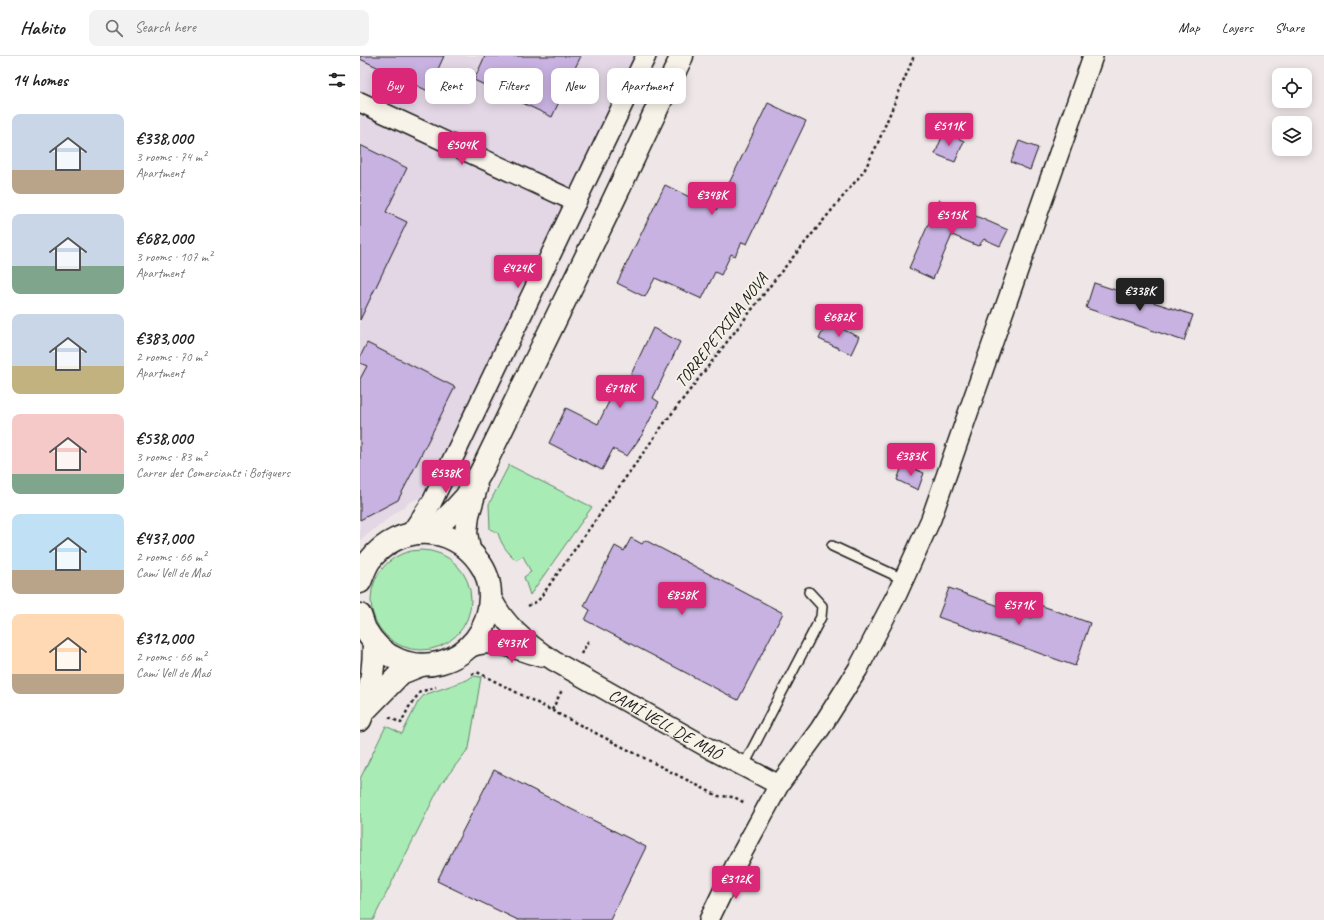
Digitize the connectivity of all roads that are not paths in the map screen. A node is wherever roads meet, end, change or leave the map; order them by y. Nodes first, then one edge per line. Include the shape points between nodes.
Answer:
1 (646, 56) edge
2 (682, 56) edge
3 (1093, 56) edge
4 (360, 102) edge
5 (576, 202) junction
6 (481, 472) junction
7 (416, 533) junction
8 (832, 546) dead end
9 (470, 550) junction
10 (369, 552) edge
11 (903, 580) junction
12 (360, 582) edge
13 (809, 592) dead end
14 (490, 594) junction
15 (360, 615) edge
16 (374, 642) junction
17 (467, 649) junction
18 (554, 661) junction
19 (421, 665) junction
20 (362, 715) edge
21 (743, 767) junction
22 (778, 785) junction
23 (709, 920) edge

1 - 5 street
2 - 6 main road
3 - 11 street via 931,519
4 - 5 street
5 - 7 street
6 - 7 main road via 466,497 438,526
6 - 9 main road via 468,515 466,533
7 - 9 main road via 435,533 448,537
7 - 10 main road via 398,538
8 - 11 lane
9 - 14 main road via 486,574
10 - 12 main road via 369,562
11 - 22 street via 858,669 820,729
13 - 21 lane via 822,606 821,617
14 - 17 main road via 487,619 476,640
14 - 18 street, CAMÍ VELL DE MAÓ via 503,617 533,646
15 - 16 main road via 364,628
16 - 19 main road via 395,658
16 - 20 main road via 373,674
17 - 18 street, CAMÍ VELL DE MAÓ via 487,643 505,645
17 - 19 main road via 445,662
18 - 21 street, CAMÍ VELL DE MAÓ
19 - 20 main road via 401,673
21 - 22 street, CAMÍ VELL DE MAÓ
22 - 23 street

